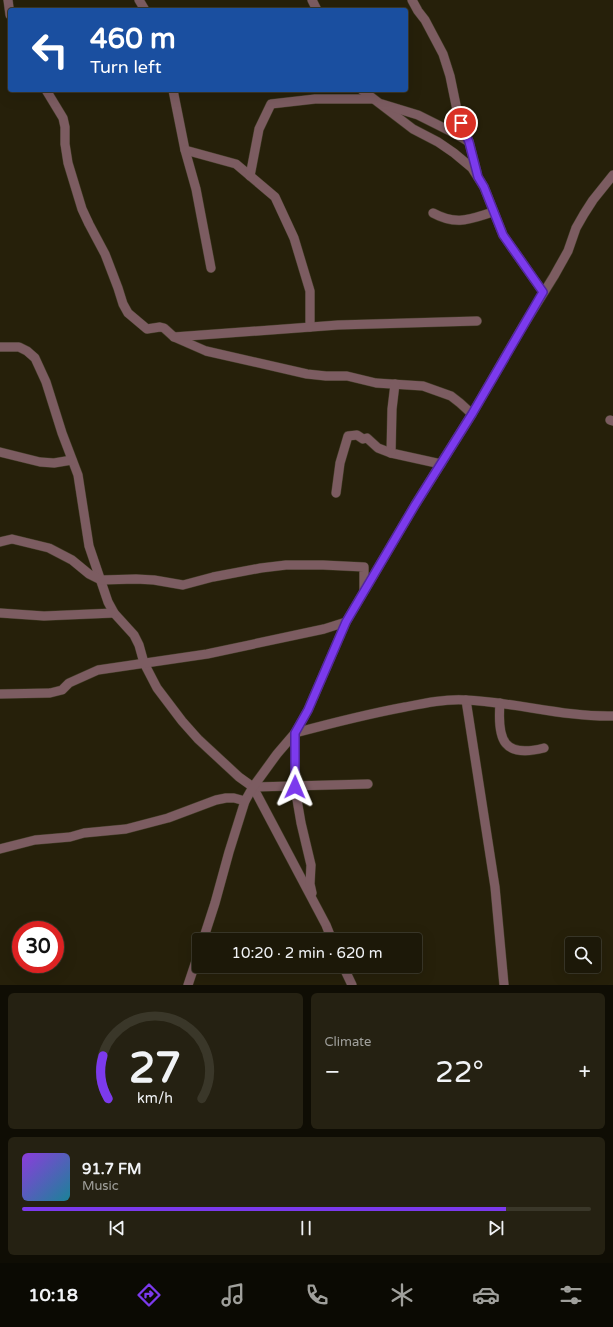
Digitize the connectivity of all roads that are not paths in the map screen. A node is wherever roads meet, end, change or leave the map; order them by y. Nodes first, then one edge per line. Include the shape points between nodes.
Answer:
1 (412, 0) edge
2 (47, 92) edge
3 (173, 92) edge
4 (365, 92) edge
5 (375, 100) junction
6 (469, 142) junction
7 (185, 150) junction
8 (613, 175) edge
9 (250, 176) junction
10 (478, 177) junction
11 (493, 212) junction
12 (433, 213) dead end
13 (211, 268) dead end
14 (543, 292) junction
15 (477, 321) dead end
16 (310, 327) junction
17 (174, 337) junction
18 (0, 347) edge
19 (395, 384) junction
20 (472, 414) junction
21 (0, 452) edge
22 (391, 453) junction
23 (72, 460) junction
24 (441, 464) junction
25 (336, 493) dead end
26 (0, 542) edge
27 (101, 580) junction
28 (364, 590) junction
29 (0, 613) edge
30 (114, 613) junction
31 (346, 622) junction
32 (144, 663) junction
33 (0, 694) edge
34 (466, 700) junction
35 (500, 703) junction
36 (613, 716) edge
37 (295, 733) junction
38 (544, 748) dead end
39 (368, 784) dead end
40 (295, 787) junction
41 (253, 788) junction
42 (245, 801) junction
43 (0, 849) edge
44 (317, 909) junction
45 (205, 933) edge
46 (329, 933) edge
47 (192, 973) edge
48 (346, 973) edge
49 (188, 985) edge
50 (352, 985) edge
51 (504, 985) edge

1 - 6 street via 443,54 459,117
2 - 17 street via 63,118 68,163 82,209 105,254 125,310 147,329 164,328
3 - 7 street
4 - 5 street
5 - 6 street via 418,115
5 - 9 street via 315,99 271,104 259,129
5 - 10 street via 413,129 454,153 472,168
6 - 10 street
7 - 9 street via 236,164
7 - 13 street via 196,189
8 - 14 street via 584,214 568,251
9 - 16 street via 275,197 294,238 310,291
10 - 11 street
11 - 12 street via 460,221 445,219
11 - 14 street via 503,235
14 - 20 street
15 - 16 street
16 - 17 street
17 - 19 street via 206,351 307,374 347,376 376,383
18 - 23 street via 19,347 35,358 46,382
19 - 20 street via 423,386 441,392 451,396
19 - 22 street
20 - 24 street
21 - 23 street via 40,462
22 - 24 street
22 - 25 street via 378,448 367,438 348,436 340,463
23 - 27 street via 80,487 88,546
24 - 28 street
26 - 27 street via 12,539 49,548
27 - 28 street via 154,580 183,585 261,568 323,565 364,567
27 - 30 street
28 - 31 street
29 - 30 street via 44,616
30 - 32 street via 134,635
31 - 32 street via 207,654
31 - 37 street via 308,710
32 - 33 street via 98,670 69,683 62,690 50,693
32 - 41 street via 157,688 182,721 198,739
34 - 35 street
34 - 37 street via 440,700 378,712
34 - 51 street via 495,888
35 - 36 street via 596,717
35 - 38 street via 501,736 506,745 521,751
37 - 40 street
37 - 41 street
39 - 40 street
40 - 41 street
40 - 44 street via 311,865 310,884
41 - 42 street
41 - 44 street
42 - 43 street via 226,798 126,829 34,840
42 - 45 street
44 - 46 street
47 - 49 street
48 - 50 street

